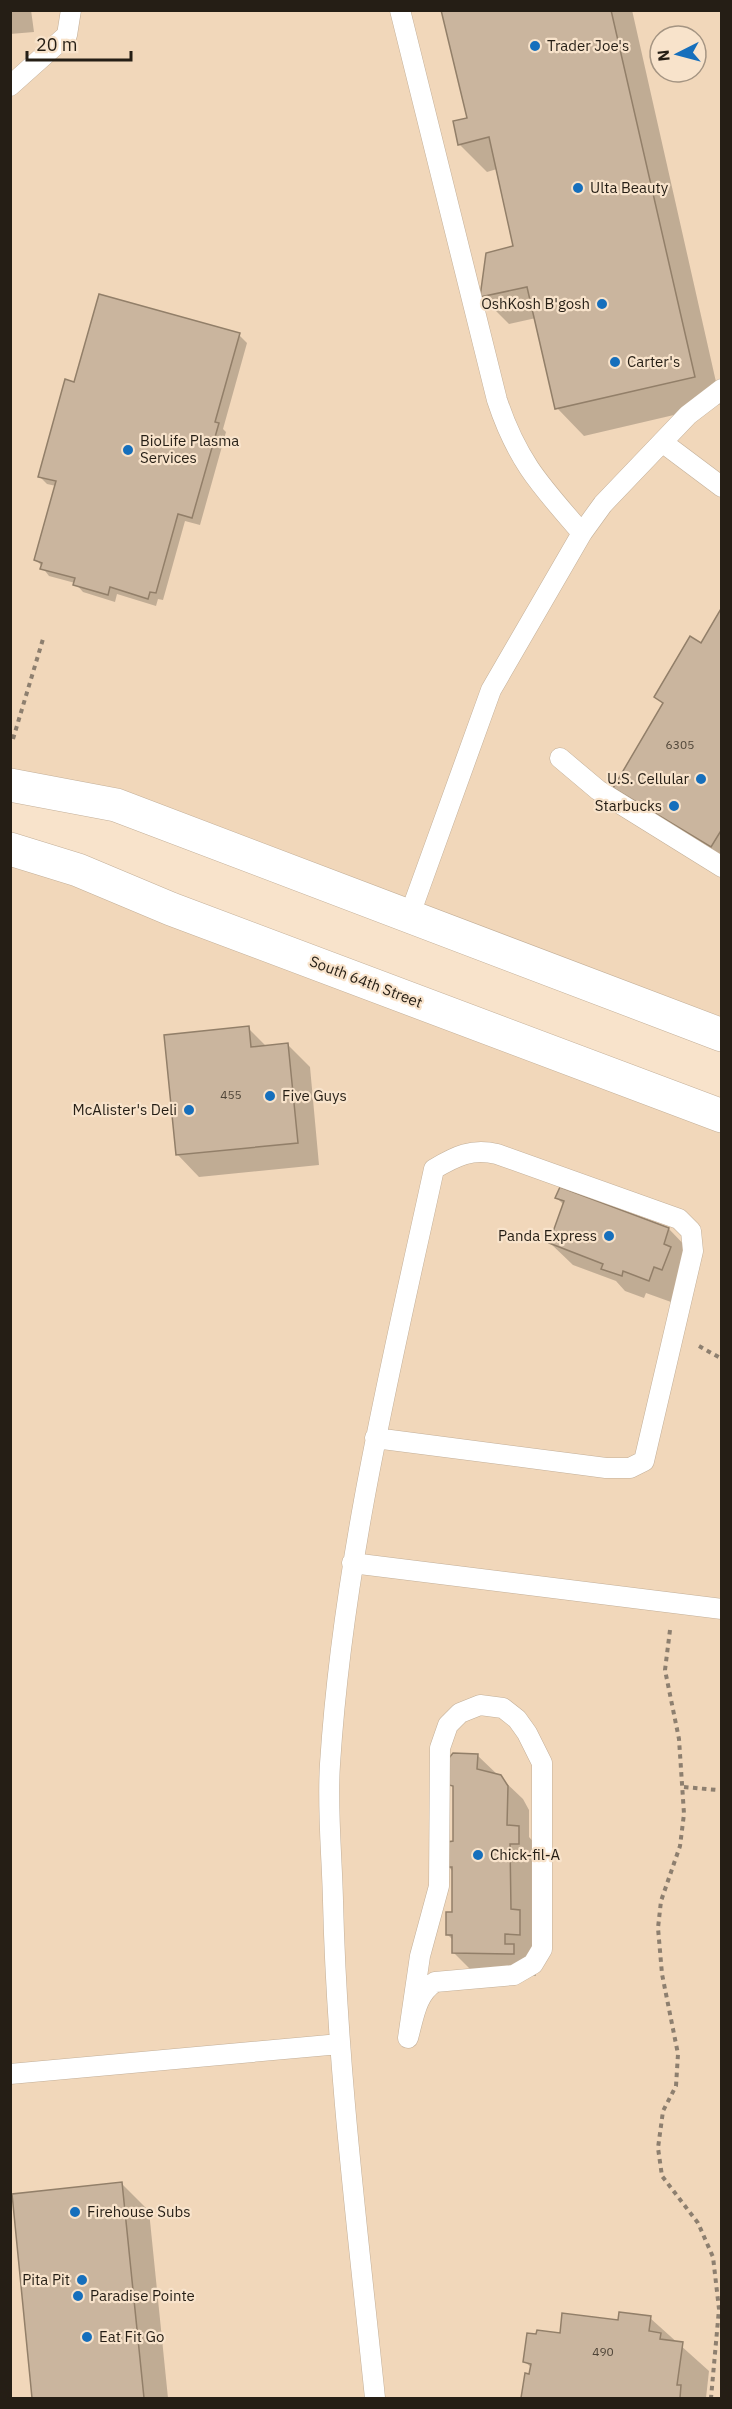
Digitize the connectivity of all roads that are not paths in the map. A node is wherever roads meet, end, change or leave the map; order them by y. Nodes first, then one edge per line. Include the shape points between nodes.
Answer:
1 (71, 10) edge
2 (400, 10) edge
3 (10, 86) edge
4 (722, 389) edge
5 (662, 442) junction
6 (722, 488) edge
7 (582, 533) junction
8 (560, 758) dead end
9 (10, 784) edge
10 (10, 849) edge
11 (722, 867) edge
12 (409, 917) junction
13 (722, 1035) edge
14 (722, 1116) edge
15 (375, 1438) junction
16 (352, 1563) junction
17 (722, 1609) edge
18 (408, 2038) joint
19 (340, 2044) junction
20 (10, 2074) edge
21 (375, 2398) edge

1 - 3 lane via 67,35
2 - 7 lane via 508,434 531,475
4 - 5 lane via 688,415
5 - 6 lane
5 - 7 lane via 603,504
7 - 12 lane via 490,690
8 - 11 lane via 597,790
9 - 12 street via 116,805
10 - 14 street, South 64th Street via 78,870 171,909
12 - 13 street
15 - 15 lane via 434,1169 460,1154 480,1150 497,1154 679,1219 691,1232 693,1251 644,1461 630,1468 606,1467
15 - 16 lane
16 - 17 lane
16 - 19 lane via 329,1767
18 - 18 lane via 425,1988 435,1982 514,1975 533,1964 542,1949 543,1763 517,1719 503,1708 480,1705 460,1713 448,1725 441,1748 439,1886 420,1956
19 - 20 lane
19 - 21 lane

